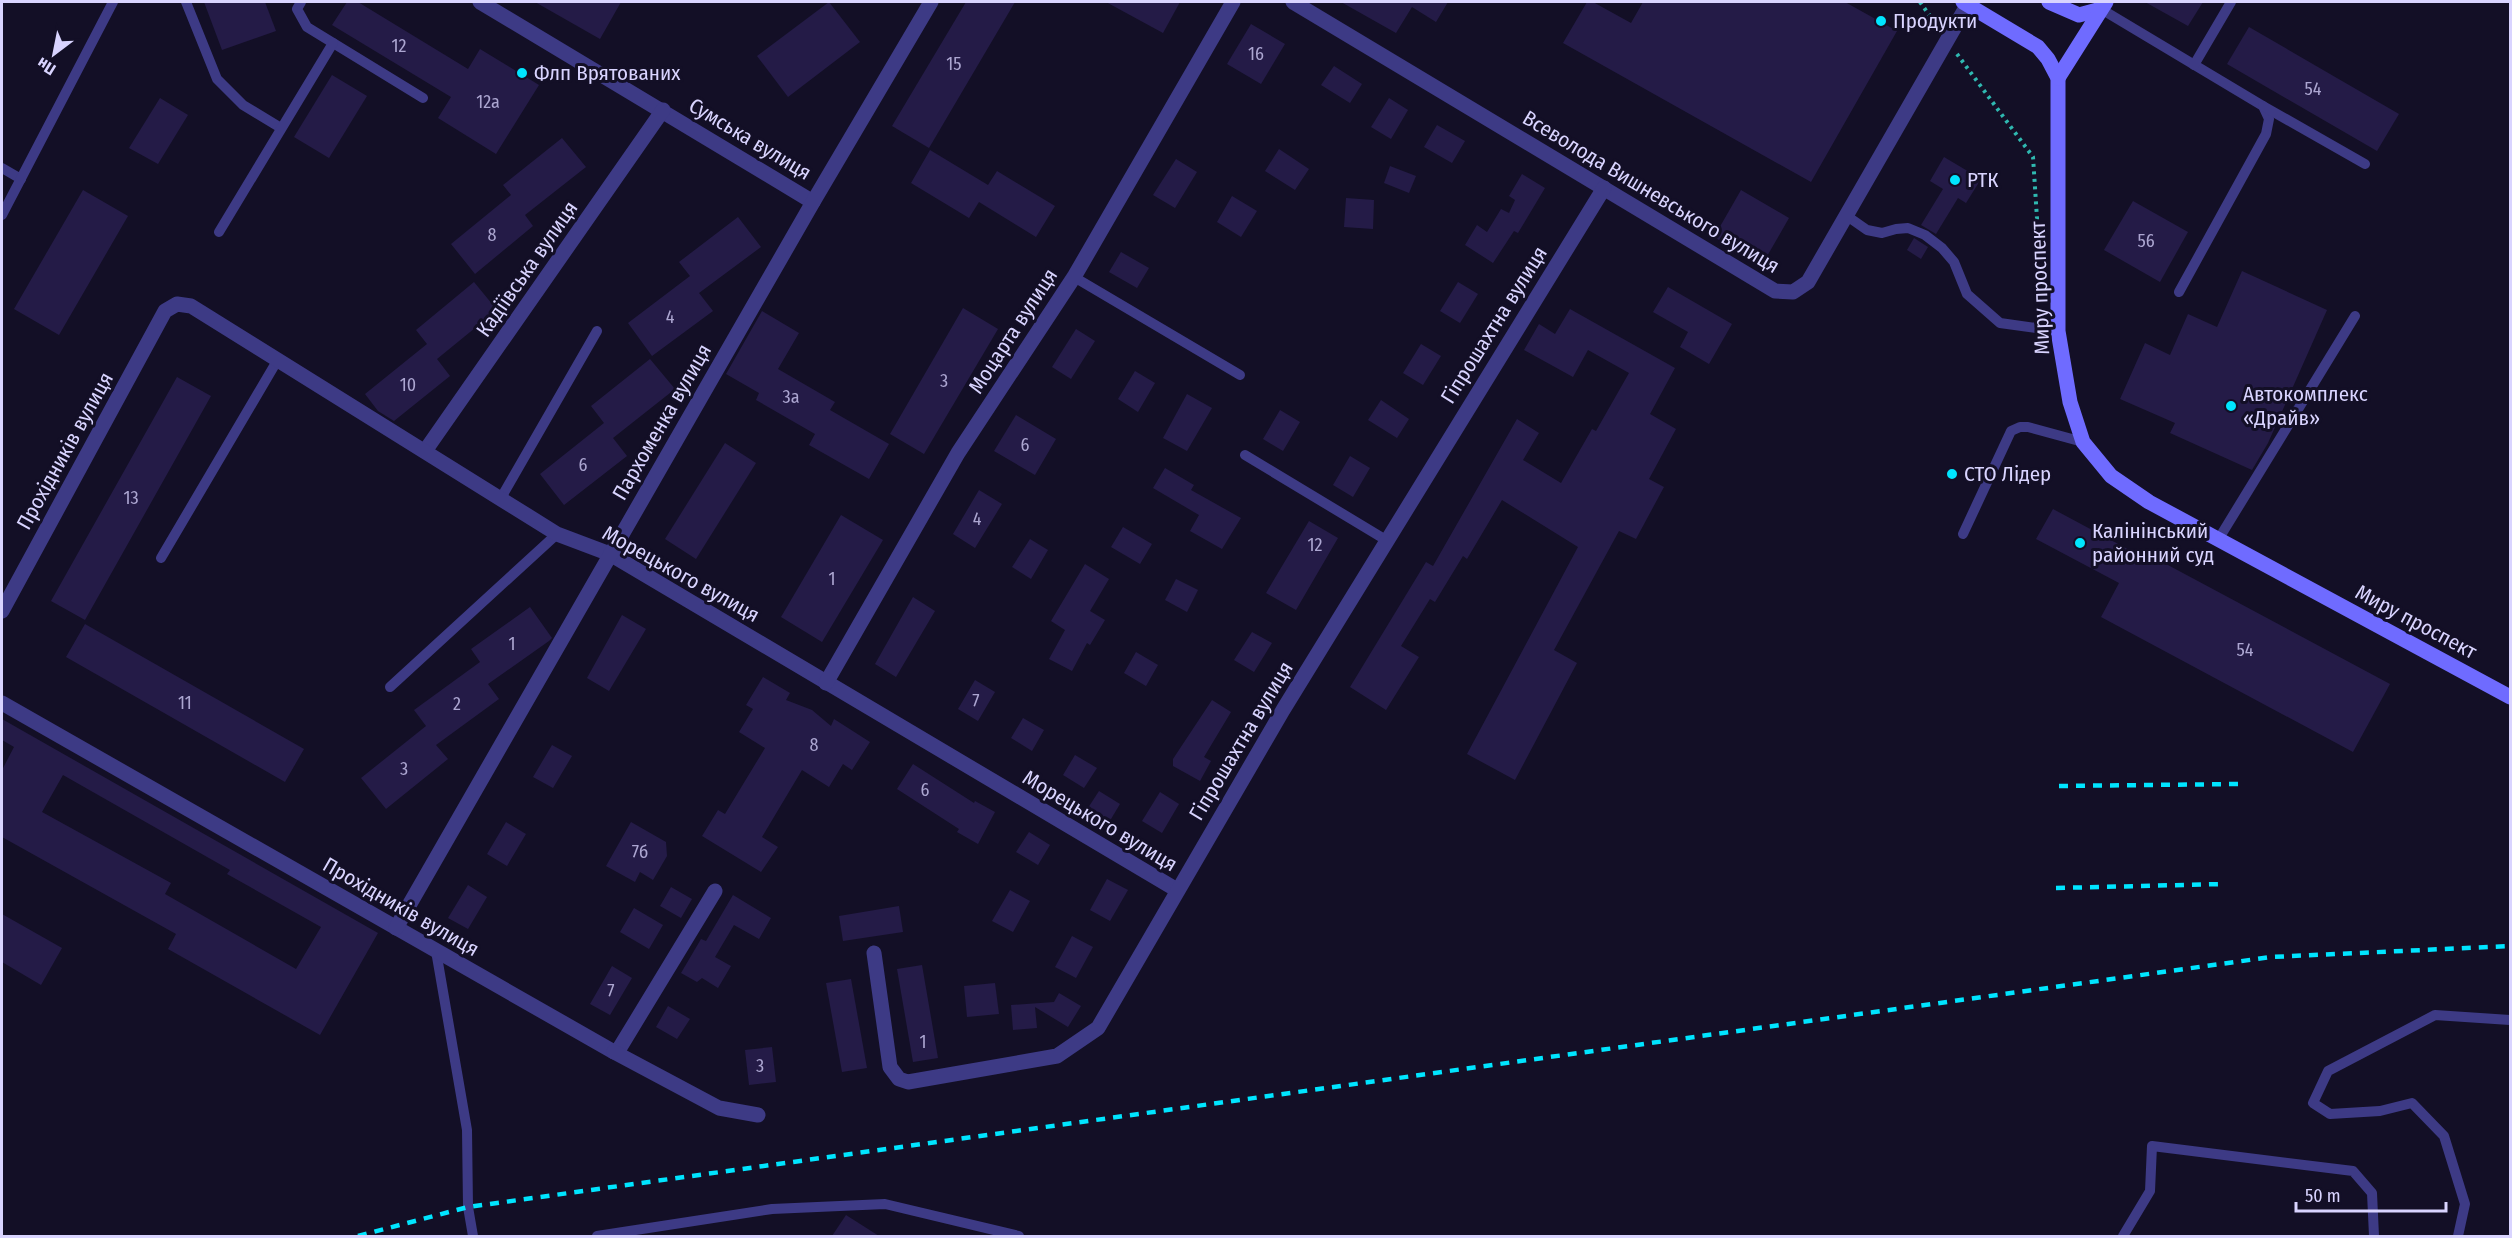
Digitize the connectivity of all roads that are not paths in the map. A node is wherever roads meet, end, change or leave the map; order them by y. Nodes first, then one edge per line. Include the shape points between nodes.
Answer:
1 (113, 2) edge
2 (186, 2) edge
3 (301, 2) edge
4 (480, 2) edge
5 (931, 2) edge
6 (1233, 2) edge
7 (1293, 2) edge
8 (1967, 2) edge
9 (2049, 2) edge
10 (2231, 2) edge
11 (2104, 5) edge
12 (333, 43) junction
13 (2194, 65) junction
14 (2058, 78) junction
15 (423, 98) dead end
16 (2263, 106) junction
17 (663, 110) junction
18 (281, 128) junction
19 (2365, 164) dead end
20 (2, 168) edge
21 (21, 179) junction
22 (1604, 188) junction
23 (813, 202) junction
24 (2, 215) edge
25 (1846, 216) junction
26 (219, 232) dead end
27 (1074, 277) junction
28 (2179, 292) dead end
29 (165, 311) joint
30 (2355, 316) dead end
31 (597, 330) dead end
32 (2058, 331) junction
33 (278, 361) junction
34 (1240, 375) dead end
35 (2083, 442) junction
36 (425, 451) junction
37 (1245, 455) dead end
38 (501, 498) junction
39 (557, 534) junction
40 (1963, 534) dead end
41 (1386, 540) junction
42 (2218, 540) junction
43 (610, 554) junction
44 (161, 558) dead end
45 (2, 611) edge
46 (826, 683) junction
47 (390, 687) dead end
48 (2511, 697) edge
49 (2, 703) edge
50 (1176, 890) junction
51 (714, 891) dead end
52 (396, 928) junction
53 (436, 951) junction
54 (874, 953) dead end
55 (2511, 1020) edge
56 (614, 1052) junction
57 (758, 1115) dead end
58 (473, 1236) edge
59 (597, 1236) edge
60 (1019, 1236) edge
61 (2123, 1236) edge
62 (2374, 1236) edge
63 (2458, 1236) edge

1 - 21 lane
2 - 18 lane via 217,80 243,105
3 - 12 lane via 297,9 307,27
4 - 17 street, Сумська вулиця
5 - 23 street, Пархоменка вулиця
6 - 27 street, Моцарта вулиця
7 - 22 street, Всеволода Вишневського вулиця
8 - 14 main road via 2038,47
8 - 25 street, Всеволода Вишневського вулиця
9 - 11 main road via 2079,15
10 - 13 lane
11 - 13 lane
11 - 14 main road
12 - 15 lane
12 - 18 lane
13 - 16 lane
14 - 32 main road, Миру проспект
16 - 19 lane
16 - 28 lane via 2269,119 2266,134
17 - 23 street, Сумська вулиця
17 - 36 street, Кадіївська вулиця
18 - 26 lane
20 - 21 lane
21 - 24 lane
22 - 25 street, Всеволода Вишневського вулиця via 1775,291 1793,292 1808,282
22 - 41 street, Гіпрошахтна вулиця
23 - 43 street, Пархоменка вулиця
25 - 32 lane via 1868,230 1882,233 1908,228 1925,235 1954,262 1967,294 2000,323
27 - 34 lane
27 - 46 street, Моцарта вулиця via 958,453
29 - 33 street, Морецького вулиця via 177,304 190,306
29 - 45 street, Прохідників вулиця
30 - 42 lane
31 - 38 lane
32 - 35 main road, Миру проспект via 2070,402
33 - 36 street, Морецького вулиця
33 - 44 lane
35 - 40 lane via 2028,427 2011,431
35 - 42 main road, Миру проспект via 2111,476
36 - 38 street, Морецького вулиця
37 - 41 lane
38 - 39 street, Морецького вулиця
39 - 43 street, Морецького вулиця
39 - 47 lane
41 - 50 street, Гіпрошахтна вулиця
42 - 48 main road, Миру проспект
43 - 46 street, Морецького вулиця
43 - 52 street, Пархоменка вулиця
46 - 50 street, Морецького вулиця
49 - 52 street, Прохідників вулиця
50 - 54 street, Гіпрошахтна вулиця via 1098,1028 1057,1056 908,1082 898,1079 890,1067
51 - 56 street
52 - 53 street, Прохідників вулиця
53 - 56 street, Прохідників вулиця
53 - 58 lane via 467,1131 468,1207
55 - 63 lane via 2435,1015 2328,1071 2313,1103 2330,1114 2380,1111 2412,1103 2444,1136 2465,1204
56 - 57 street, Прохідників вулиця via 719,1108
59 - 60 lane via 772,1209 885,1204
61 - 62 lane via 2150,1191 2152,1146 2353,1170 2372,1192

